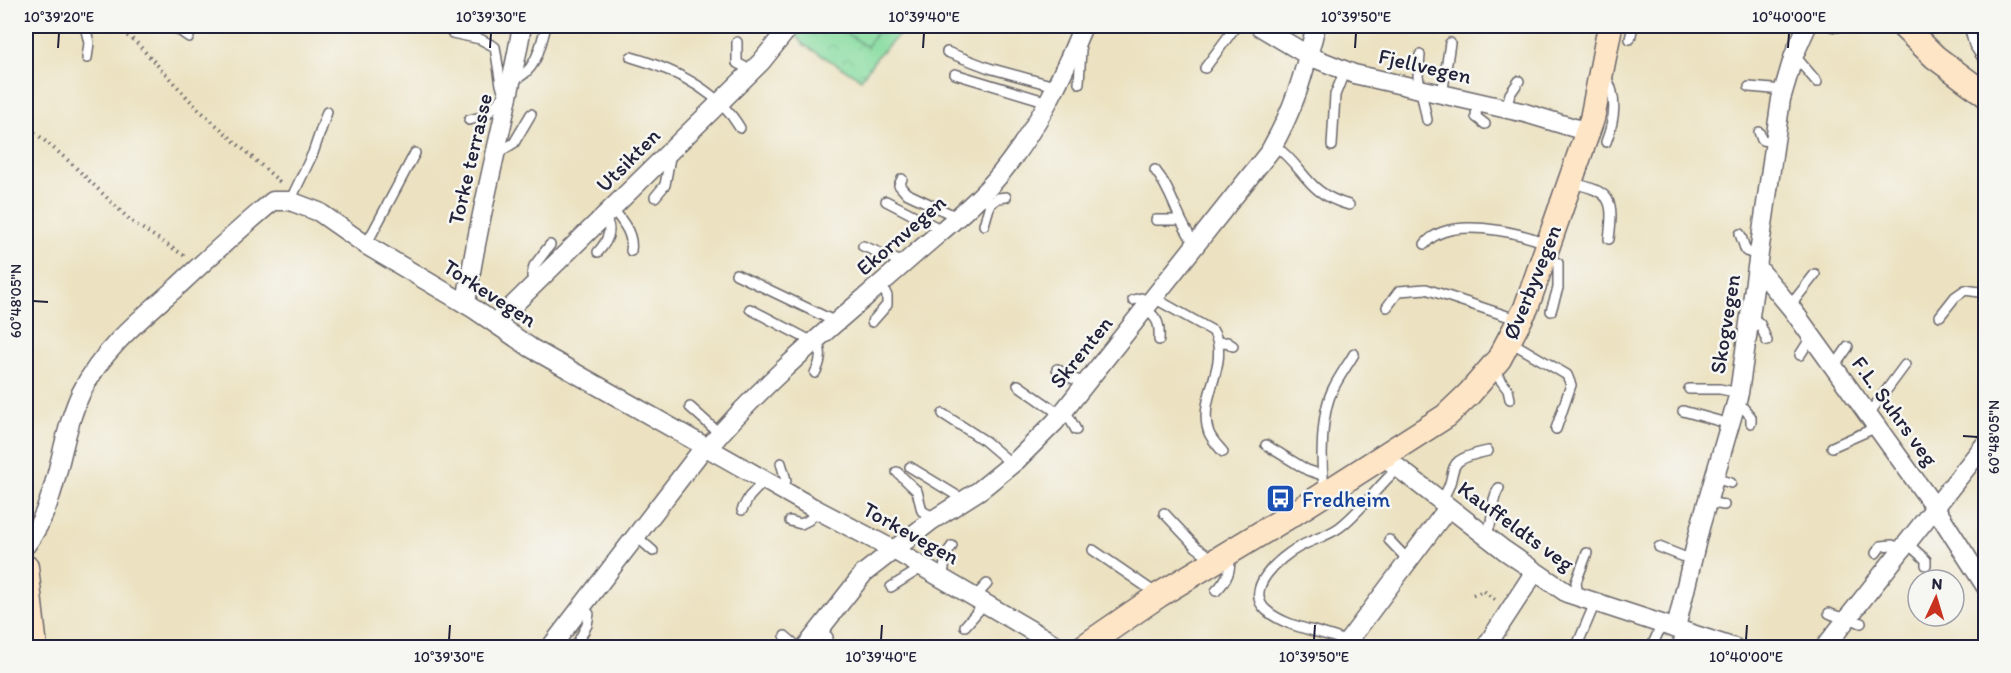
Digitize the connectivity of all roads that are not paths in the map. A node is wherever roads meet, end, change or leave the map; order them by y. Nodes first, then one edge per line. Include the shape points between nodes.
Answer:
1 (85, 26) edge
2 (173, 26) edge
3 (522, 26) edge
4 (546, 26) edge
5 (790, 26) edge
6 (1083, 26) edge
7 (1236, 26) edge
8 (1316, 26) edge
9 (1610, 26) edge
10 (1633, 26) edge
11 (1807, 26) edge
12 (1903, 26) edge
13 (1969, 26) edge
14 (1977, 26) edge
15 (1265, 28) edge
16 (1986, 30) edge
17 (452, 33) dead end
18 (189, 37) dead end
19 (1630, 39) dead end
20 (736, 42) dead end
21 (1450, 43) dead end
22 (1074, 48) junction
23 (947, 52) dead end
24 (1420, 55) dead end
25 (1794, 55) junction
26 (1309, 56) junction
27 (631, 57) dead end
28 (87, 58) dead end
29 (1986, 63) edge
30 (1205, 68) dead end
31 (1345, 70) junction
32 (752, 71) junction
33 (955, 74) dead end
34 (1519, 81) dead end
35 (1817, 82) dead end
36 (1079, 83) dead end
37 (1749, 87) dead end
38 (510, 88) junction
39 (1419, 90) junction
40 (1784, 90) junction
41 (1053, 94) junction
42 (1442, 95) junction
43 (1986, 95) edge
44 (721, 102) junction
45 (1478, 103) junction
46 (1506, 109) junction
47 (327, 112) dead end
48 (531, 114) dead end
49 (470, 120) dead end
50 (1427, 120) dead end
51 (1485, 124) dead end
52 (740, 128) dead end
53 (1759, 132) dead end
54 (1597, 137) junction
55 (1774, 142) junction
56 (1274, 145) junction
57 (1332, 146) dead end
58 (671, 152) junction
59 (415, 153) dead end
60 (496, 154) junction
61 (1155, 170) dead end
62 (902, 179) dead end
63 (1572, 183) junction
64 (1006, 196) dead end
65 (655, 198) dead end
66 (985, 199) junction
67 (287, 201) junction
68 (886, 201) dead end
69 (1349, 205) dead end
70 (609, 213) junction
71 (957, 217) junction
72 (1156, 220) dead end
73 (1179, 220) junction
74 (984, 225) dead end
75 (942, 230) junction
76 (1740, 234) dead end
77 (1609, 239) dead end
78 (1425, 244) dead end
79 (366, 245) junction
80 (550, 245) dead end
81 (1197, 245) junction
82 (863, 246) dead end
83 (1546, 250) junction
84 (632, 251) dead end
85 (598, 252) dead end
86 (1759, 262) junction
87 (904, 263) junction
88 (736, 274) dead end
89 (1815, 274) dead end
90 (537, 284) junction
91 (881, 284) junction
92 (1986, 293) edge
93 (1146, 303) junction
94 (465, 304) junction
95 (1790, 306) junction
96 (1387, 307) dead end
97 (750, 309) dead end
98 (1551, 311) dead end
99 (1750, 315) junction
100 (1940, 316) dead end
101 (836, 322) junction
102 (872, 322) dead end
103 (495, 323) junction
104 (1514, 330) junction
105 (1812, 336) junction
106 (814, 340) junction
107 (1160, 340) dead end
108 (1767, 341) dead end
109 (1218, 343) junction
110 (1233, 346) dead end
111 (1848, 346) dead end
112 (1354, 354) dead end
113 (1800, 355) dead end
114 (1905, 364) dead end
115 (1833, 367) junction
116 (1491, 368) junction
117 (1057, 369) dead end
118 (815, 373) dead end
119 (1088, 383) junction
120 (1018, 385) dead end
121 (1689, 389) dead end
122 (1738, 397) junction
123 (1510, 399) dead end
124 (690, 407) dead end
125 (1683, 411) dead end
126 (1063, 412) junction
127 (942, 414) dead end
128 (1872, 421) junction
129 (1751, 423) dead end
130 (1730, 424) junction
131 (1556, 429) dead end
132 (1076, 430) dead end
133 (711, 443) junction
134 (1986, 443) edge
135 (1266, 445) dead end
136 (1832, 447) dead end
137 (1488, 451) dead end
138 (1223, 452) dead end
139 (1390, 462) junction
140 (781, 464) dead end
141 (1012, 464) junction
142 (910, 467) dead end
143 (897, 472) dead end
144 (765, 480) junction
145 (1324, 484) junction
146 (1499, 488) dead end
147 (783, 490) junction
148 (964, 500) junction
149 (1444, 505) junction
150 (1936, 508) junction
151 (742, 510) dead end
152 (818, 510) junction
153 (1164, 513) dead end
154 (935, 518) junction
155 (790, 521) dead end
156 (1484, 535) junction
157 (636, 536) junction
158 (1389, 540) dead end
159 (26, 545) edge
160 (951, 546) dead end
161 (1906, 546) junction
162 (1659, 548) dead end
163 (892, 549) junction
164 (1093, 550) dead end
165 (653, 551) dead end
166 (1587, 553) dead end
167 (1876, 553) dead end
168 (1221, 556) junction
169 (1408, 560) junction
170 (1692, 560) junction
171 (1926, 565) dead end
172 (26, 567) edge
173 (923, 567) junction
174 (1534, 573) junction
175 (942, 578) junction
176 (1986, 587) edge
177 (891, 588) dead end
178 (1216, 591) dead end
179 (982, 595) junction
180 (1159, 595) junction
181 (1578, 596) junction
182 (1595, 603) junction
183 (582, 606) junction
184 (1829, 613) dead end
185 (1856, 620) junction
186 (965, 626) dead end
187 (1674, 627) junction
188 (820, 630) junction
189 (785, 636) dead end
190 (1345, 645) edge
191 (1652, 646) edge
192 (35, 648) edge
193 (550, 648) edge
194 (575, 648) edge
195 (800, 648) edge
196 (805, 648) edge
197 (826, 648) edge
198 (1061, 648) edge
199 (1082, 648) edge
200 (1485, 648) edge
201 (1576, 648) edge
202 (1676, 648) edge
203 (1735, 648) edge
204 (1824, 648) edge

1 - 28 lane
2 - 18 lane
3 - 38 street, Torke terrasse
4 - 38 lane via 534,64
5 - 32 street, Utsikten
6 - 22 street, Ekornvegen
7 - 30 lane
8 - 26 street, Skrenten
9 - 54 main road, Øverbyvegen
10 - 19 lane
11 - 25 street, Skogvegen
12 - 43 main road via 1935,57
13 - 29 lane via 1974,45
14 - 16 lane
15 - 26 street, Fjellvegen
17 - 38 lane via 495,47 501,85
20 - 32 lane via 737,63
21 - 42 lane
22 - 36 lane via 1081,50
22 - 41 street, Ekornvegen
23 - 41 lane
24 - 39 lane
25 - 35 lane
25 - 40 street, Skogvegen
26 - 31 street, Fjellvegen
26 - 56 street, Skrenten via 1291,114
27 - 44 lane via 685,77
31 - 39 street, Fjellvegen
31 - 57 lane via 1335,95
32 - 44 street, Utsikten
33 - 41 lane
34 - 46 lane
37 - 40 lane
38 - 49 lane via 485,116
38 - 60 street, Torke terrasse
39 - 42 street, Fjellvegen
39 - 50 lane
40 - 55 street, Skogvegen
41 - 66 street, Ekornvegen
42 - 45 street, Fjellvegen
44 - 52 lane
44 - 58 street, Utsikten
45 - 46 street, Fjellvegen
45 - 51 lane via 1476,117
46 - 54 street, Fjellvegen
47 - 67 lane via 313,153
48 - 60 lane via 514,143
53 - 55 lane via 1762,140
54 - 63 main road, Øverbyvegen
55 - 86 street, Skogvegen
56 - 69 lane via 1313,188
56 - 81 street, Skrenten
58 - 65 lane via 665,185
58 - 70 street, Utsikten
59 - 79 lane
60 - 94 street, Torke terrasse via 475,237
61 - 73 lane via 1166,183
62 - 71 lane via 899,185 906,193
63 - 77 lane via 1610,199
63 - 83 main road, Øverbyvegen
64 - 66 lane
66 - 71 street, Ekornvegen
66 - 74 lane
67 - 79 street, Torkevegen via 319,212
67 - 159 street via 273,201 113,344 82,390 71,417 50,502
68 - 75 lane
70 - 84 lane via 627,227
70 - 85 lane via 608,238
70 - 90 street, Utsikten
71 - 75 street, Ekornvegen
72 - 73 lane
73 - 81 lane
75 - 87 street, Ekornvegen
76 - 86 lane via 1746,251
78 - 83 lane via 1430,237 1471,228 1528,237
79 - 94 street, Torkevegen
80 - 90 lane via 534,266 532,276
81 - 93 street, Skrenten
82 - 87 lane
83 - 98 lane via 1558,263 1559,273
83 - 104 main road, Øverbyvegen
86 - 95 street, F.L. Suhrs veg
86 - 99 street, Skogvegen
87 - 91 street, Ekornvegen
88 - 101 lane
89 - 95 lane
90 - 103 street, Utsikten
91 - 101 street, Ekornvegen
91 - 102 lane via 887,306
92 - 100 lane via 1965,290
93 - 107 lane via 1160,327
93 - 109 lane via 1212,332
93 - 119 street, Skrenten
94 - 103 street, Torkevegen
95 - 105 street, F.L. Suhrs veg
96 - 104 lane via 1399,291 1426,289
97 - 106 lane
99 - 108 lane via 1760,324
99 - 122 street, Skogvegen
101 - 106 street, Ekornvegen
103 - 133 street, Torkevegen via 531,348
104 - 116 main road, Øverbyvegen
104 - 131 lane via 1567,375 1571,386
105 - 113 lane
105 - 115 street, F.L. Suhrs veg
106 - 118 lane via 821,349
106 - 133 street, Ekornvegen via 741,408
109 - 110 lane
109 - 138 lane via 1220,354 1207,418 1209,432
111 - 115 lane
112 - 145 lane via 1331,393
114 - 128 lane
115 - 128 street, F.L. Suhrs veg
116 - 123 lane
116 - 139 main road, Øverbyvegen via 1446,416
117 - 119 lane
119 - 126 street, Skrenten
120 - 126 lane
121 - 122 lane via 1720,388
122 - 129 lane
122 - 130 street, Skogvegen
124 - 133 lane
125 - 130 lane
126 - 132 lane
126 - 141 street, Skrenten
127 - 141 lane via 985,441
128 - 136 lane
128 - 150 street, F.L. Suhrs veg
130 - 170 street, Skogvegen via 1723,481
133 - 144 street, Torkevegen
133 - 157 street, Ekornvegen
134 - 150 street
135 - 145 lane
137 - 149 lane via 1459,459
139 - 145 main road, Øverbyvegen
139 - 149 street, Kauffeldts veg
139 - 190 lane via 1338,528 1285,556 1258,589 1260,602 1267,611
140 - 147 lane via 786,480
141 - 148 street, Skrenten
142 - 148 lane
143 - 154 lane via 917,491 922,511
144 - 147 street, Torkevegen
144 - 151 lane
145 - 168 main road, Øverbyvegen
146 - 156 lane via 1494,494 1491,527
147 - 152 street, Torkevegen
148 - 154 street, Skrenten
149 - 156 street, Kauffeldts veg
149 - 169 street
150 - 161 street
150 - 176 street, F.L. Suhrs veg
152 - 155 lane via 801,524
152 - 163 street, Torkevegen
153 - 168 lane via 1196,547
154 - 163 street, Skrenten
156 - 174 street, Kauffeldts veg
157 - 165 lane
157 - 183 street, Ekornvegen
158 - 169 lane
160 - 175 lane
161 - 167 lane via 1881,546
161 - 171 lane via 1926,560
161 - 185 street
162 - 170 lane
163 - 173 street, Torkevegen
163 - 188 street, Skrenten via 864,573
164 - 180 lane
166 - 181 lane via 1576,582
168 - 178 lane via 1231,565
168 - 180 main road, Øverbyvegen
169 - 190 street
170 - 187 street, Skogvegen
172 - 192 main road
173 - 175 street, Torkevegen
173 - 177 lane
174 - 181 street, Kauffeldts veg
174 - 200 street
175 - 179 street, Torkevegen
179 - 186 lane
179 - 198 street, Torkevegen
180 - 199 main road, Øverbyvegen
181 - 182 street, Kauffeldts veg
182 - 187 street, Kauffeldts veg
182 - 201 lane
183 - 193 street, Ekornvegen
183 - 194 lane via 589,614
184 - 185 lane
185 - 204 street
187 - 191 lane
187 - 202 lane
187 - 203 street, Kauffeldts veg
188 - 196 street, Skrenten
188 - 197 lane via 828,637
189 - 195 lane

